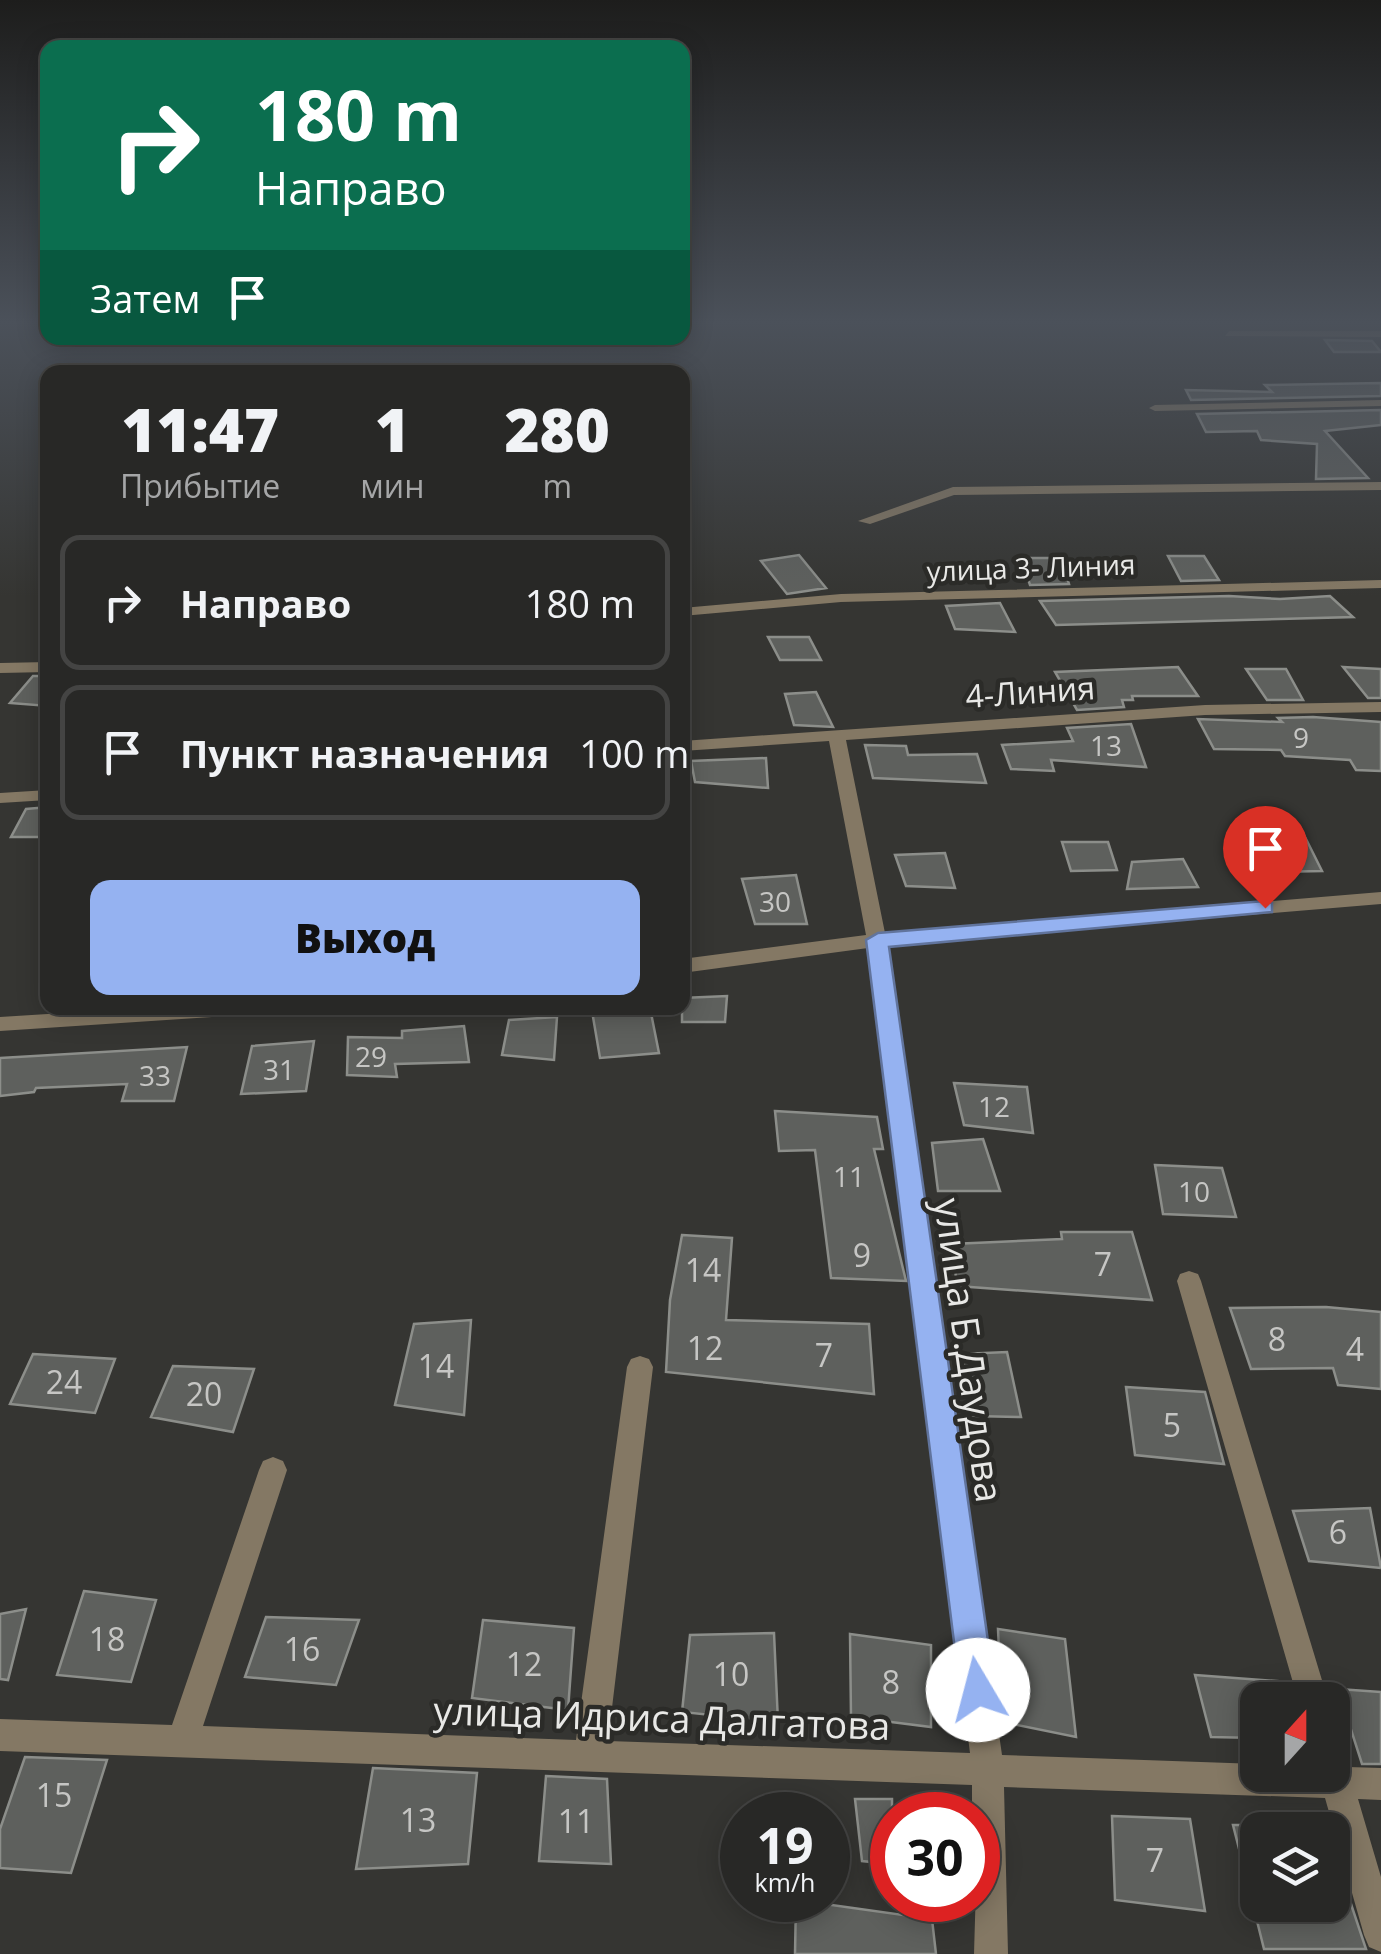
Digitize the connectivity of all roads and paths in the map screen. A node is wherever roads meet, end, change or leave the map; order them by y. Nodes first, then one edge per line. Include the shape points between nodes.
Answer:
1 (1381, 486) edge
2 (864, 521) dead end
3 (1381, 584) edge
4 (690, 611) edge
5 (40, 667) edge
6 (0, 668) edge
7 (1381, 707) edge
8 (836, 734) junction
9 (690, 745) edge
10 (40, 796) edge
11 (0, 798) edge
12 (1381, 898) edge
13 (878, 940) junction
14 (690, 965) edge
15 (84, 1015) edge
16 (0, 1024) edge
17 (1189, 1281) dead end
18 (640, 1367) dead end
19 (273, 1470) dead end
20 (1308, 1682) edge
21 (0, 1734) edge
22 (182, 1741) junction
23 (590, 1755) junction
24 (988, 1769) junction
25 (1240, 1773) edge
26 (1350, 1777) edge
27 (1381, 1784) edge
28 (1340, 1792) edge
29 (1381, 1934) edge
30 (991, 1954) edge

1 - 2 street via 953,491
3 - 4 street, улица 3- Линия via 841,598
5 - 6 street
7 - 8 street, 4-Линия via 1205,710
8 - 9 street, 4-Линия
8 - 13 street, улица Б.Даудова
10 - 11 street
12 - 13 street
13 - 14 street
13 - 24 street, улица Б.Даудова
15 - 16 street
17 - 20 street
18 - 23 street
19 - 22 street
21 - 22 street, улица Идриса Далгатова
22 - 23 street, улица Идриса Далгатова
23 - 24 street, улица Идриса Далгатова
24 - 25 street, улица Идриса Далгатова
24 - 30 street, улица Б.Даудова
26 - 27 street, улица Идриса Далгатова
28 - 29 street

